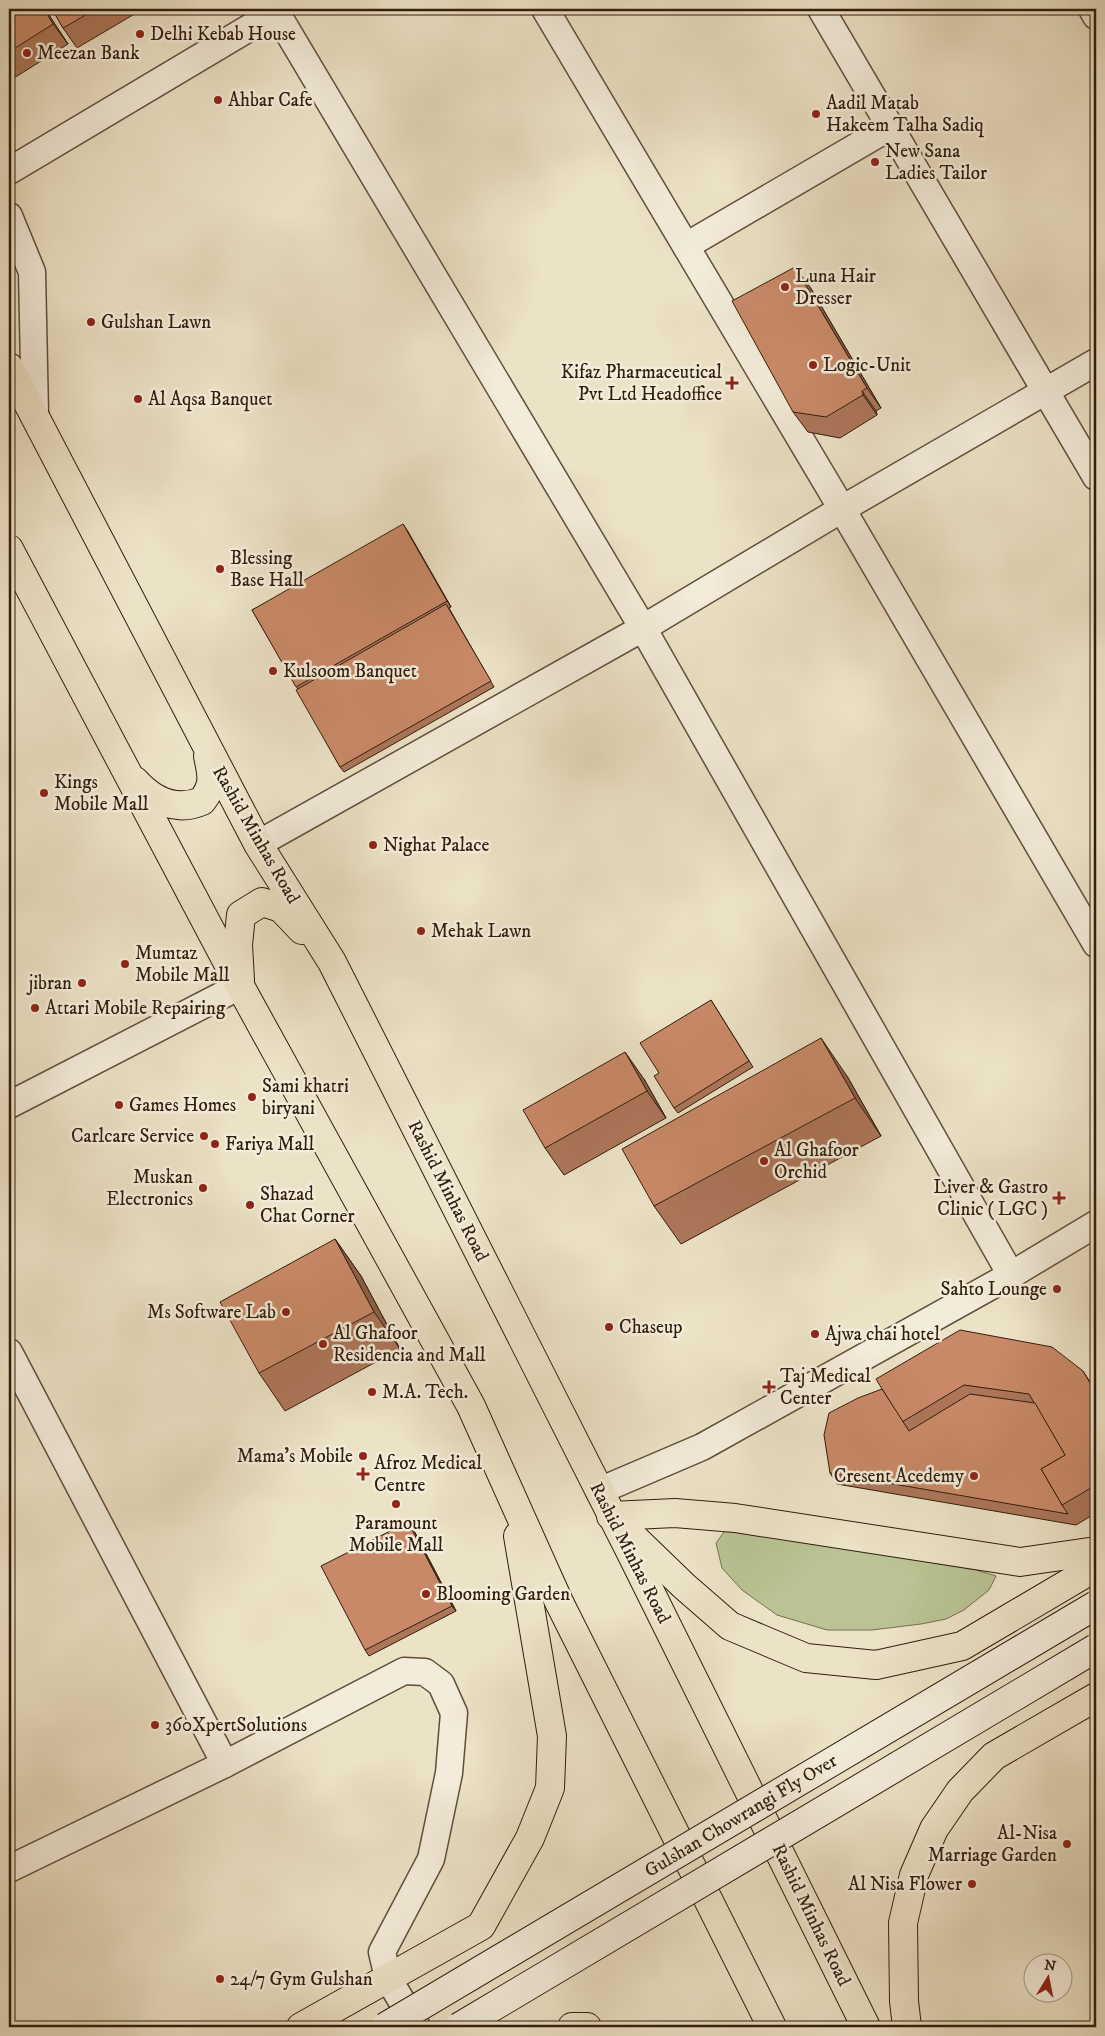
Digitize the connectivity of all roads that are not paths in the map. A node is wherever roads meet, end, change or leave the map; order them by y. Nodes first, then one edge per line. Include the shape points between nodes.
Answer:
1 (545, 9) edge
2 (821, 9) edge
3 (1092, 9) edge
4 (278, 10) edge
5 (1096, 16) edge
6 (890, 127) junction
7 (9, 171) edge
8 (9, 216) edge
9 (686, 246) junction
10 (1096, 362) edge
11 (9, 366) edge
12 (1047, 392) junction
13 (35, 414) junction
14 (1096, 477) edge
15 (842, 509) junction
16 (9, 549) edge
17 (643, 628) junction
18 (206, 747) junction
19 (126, 770) junction
20 (258, 844) junction
21 (1096, 944) edge
22 (332, 962) junction
23 (240, 986) junction
24 (9, 1105) edge
25 (1096, 1224) edge
26 (1011, 1275) junction
27 (9, 1352) edge
28 (599, 1491) junction
29 (511, 1495) junction
30 (611, 1516) junction
31 (1096, 1550) edge
32 (1096, 1567) edge
33 (1096, 1605) edge
34 (1096, 1648) edge
35 (1096, 1697) edge
36 (225, 1764) junction
37 (9, 1869) edge
38 (388, 1978) junction
39 (301, 2027) edge
40 (385, 2027) edge
41 (416, 2027) edge
42 (459, 2027) edge
43 (572, 2027) edge
44 (587, 2027) edge
45 (772, 2027) edge
46 (866, 2027) edge
47 (907, 2027) edge

1 - 9 street
2 - 6 street
3 - 5 street
4 - 7 street
4 - 17 street
6 - 9 street
6 - 12 street
8 - 13 street via 32,272
9 - 15 street
10 - 12 street
11 - 13 main road, Rashid Minhas Road
12 - 14 street
12 - 15 street
13 - 18 main road, Rashid Minhas Road
15 - 17 street
15 - 21 street
16 - 19 main road
17 - 20 street
17 - 26 street
18 - 19 main road via 212,783 202,801 192,805 167,804 140,786
18 - 20 main road, Rashid Minhas Road
19 - 23 main road
20 - 22 main road, Rashid Minhas Road
22 - 23 main road via 281,908 262,902 240,916
22 - 28 main road, Rashid Minhas Road
23 - 24 street
23 - 29 main road via 471,1406
25 - 26 street
26 - 28 street via 702,1447
27 - 36 street
28 - 30 main road, Rashid Minhas Road
29 - 38 main road via 552,1736 550,1788 530,1838 481,1926
29 - 45 main road via 559,1602
30 - 31 main road via 675,1513 735,1518 1020,1562
30 - 32 main road via 730,1626 806,1658 876,1665 962,1646
30 - 46 main road, Rashid Minhas Road
33 - 40 main road, Gulshan Chowrangi Fly Over, bridge
34 - 42 main road, Gulshan Chowrangi Fly Over, bridge
35 - 47 main road via 994,1756 960,1791 934,1828 914,1875 903,1923
36 - 37 street
36 - 38 street via 404,1671 425,1672 441,1684 454,1713 449,1773 431,1859 382,1952
38 - 39 main road
38 - 41 street
43 - 44 main road

